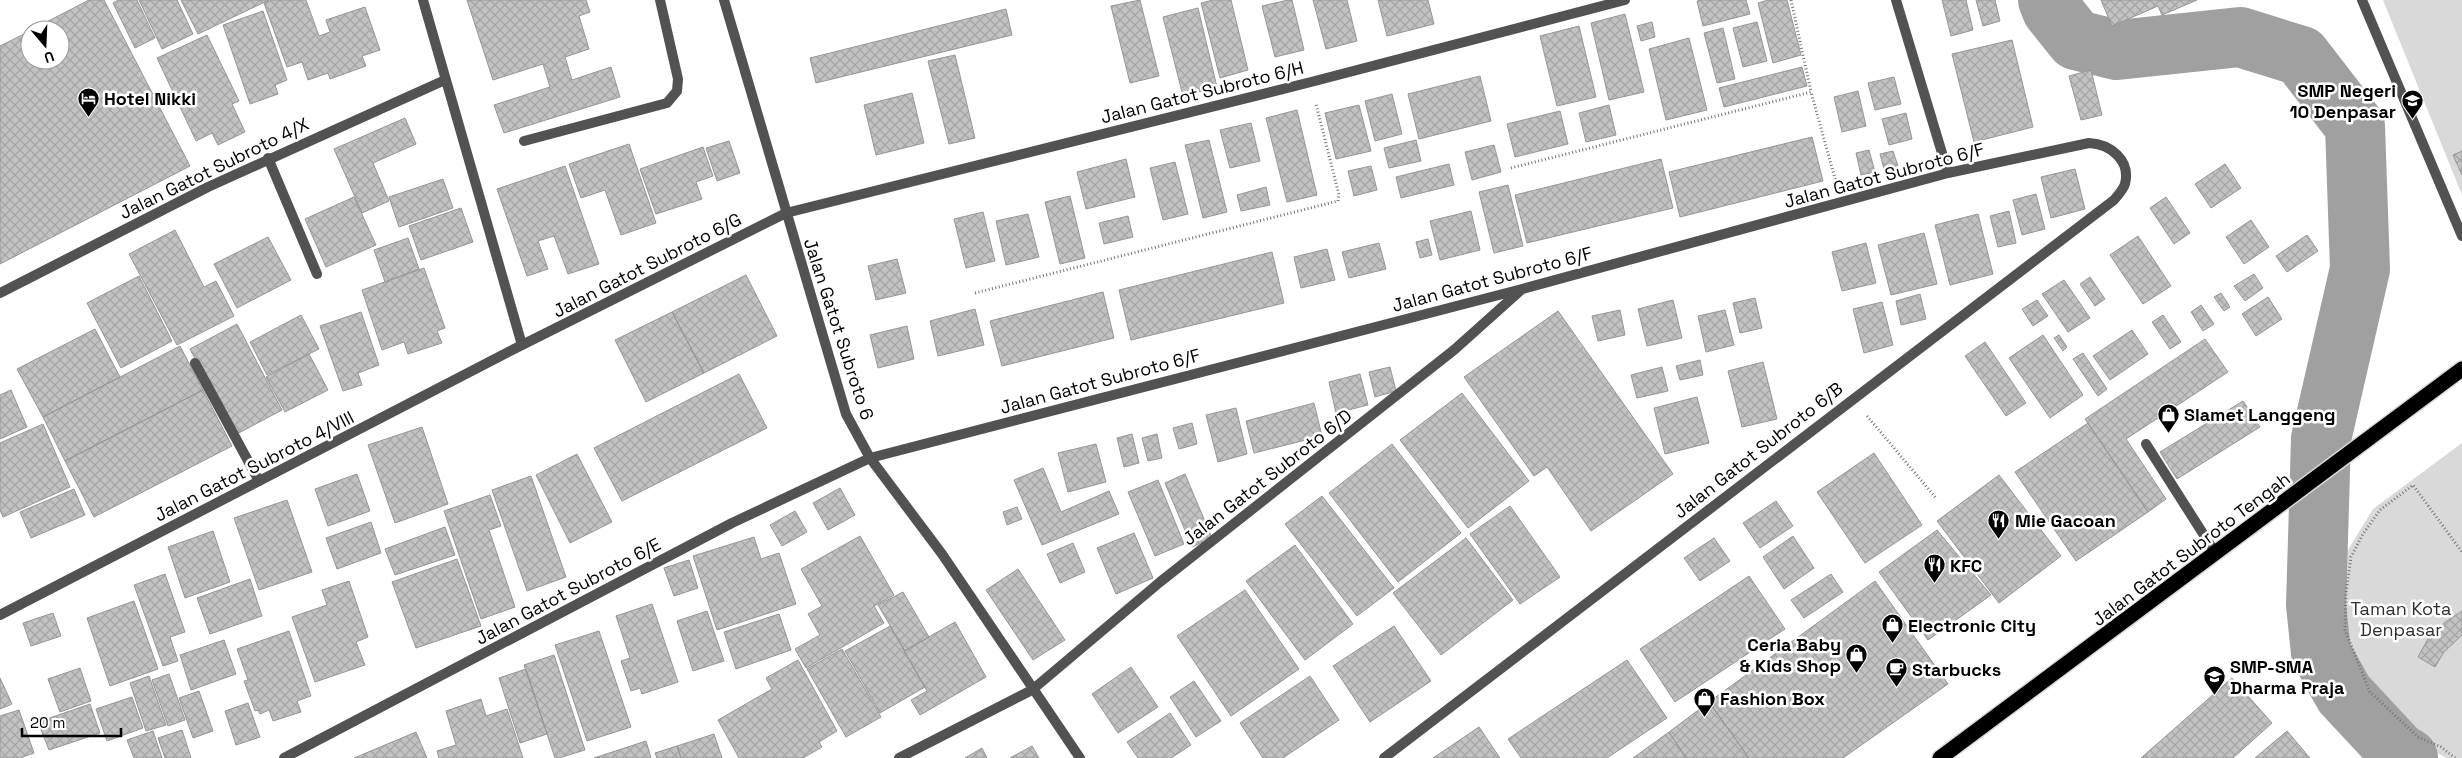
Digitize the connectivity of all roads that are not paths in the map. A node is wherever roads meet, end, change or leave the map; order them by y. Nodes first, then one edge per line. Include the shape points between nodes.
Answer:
1 (424, 0) edge
2 (660, 0) edge
3 (724, 0) edge
4 (1625, 0) edge
5 (1896, 0) edge
6 (2362, 0) edge
7 (445, 80) junction
8 (524, 141) dead end
9 (2119, 157) joint
10 (268, 158) junction
11 (1948, 173) junction
12 (786, 213) junction
13 (2462, 236) edge
14 (317, 274) dead end
15 (1522, 289) junction
16 (0, 293) edge
17 (522, 345) junction
18 (194, 364) dead end
19 (2462, 369) edge
20 (2146, 444) dead end
21 (870, 458) junction
22 (259, 481) junction
23 (2216, 554) junction
24 (0, 615) edge
25 (1032, 690) junction
26 (284, 758) edge
27 (899, 758) edge
28 (1080, 758) edge
29 (1384, 758) edge
30 (1940, 758) edge

1 - 7 street
2 - 8 street via 678,78 677,91 667,103
3 - 12 street, Jalan Gatot Subroto 6
4 - 12 street, Jalan Gatot Subroto 6/H
5 - 11 street
6 - 13 street
7 - 10 street, Jalan Gatot Subroto 4/X
7 - 17 street
9 - 11 street, Jalan Gatot Subroto 6/F via 2107,146 2089,143
9 - 29 street, Jalan Gatot Subroto 6/B via 2127,174 2124,186 2114,200
10 - 14 street
10 - 16 street, Jalan Gatot Subroto 4/X
11 - 15 street, Jalan Gatot Subroto 6/F
12 - 17 street, Jalan Gatot Subroto 6/G
12 - 21 street, Jalan Gatot Subroto 6 via 846,414
15 - 21 street, Jalan Gatot Subroto 6/F
15 - 25 street, Jalan Gatot Subroto 6/D via 1454,350 1160,582
17 - 22 street, Jalan Gatot Subroto 4/VIII
18 - 22 street
19 - 23 highway, Jalan Gatot Subroto Tengah
20 - 23 street
21 - 25 street, Jalan Gatot Subroto 6 via 942,554
21 - 26 street, Jalan Gatot Subroto 6/E via 732,523
22 - 24 street, Jalan Gatot Subroto 4/VIII
23 - 30 highway, Jalan Gatot Subroto Tengah
25 - 27 street, Jalan Gatot Subroto 6/D
25 - 28 street, Jalan Gatot Subroto 6

